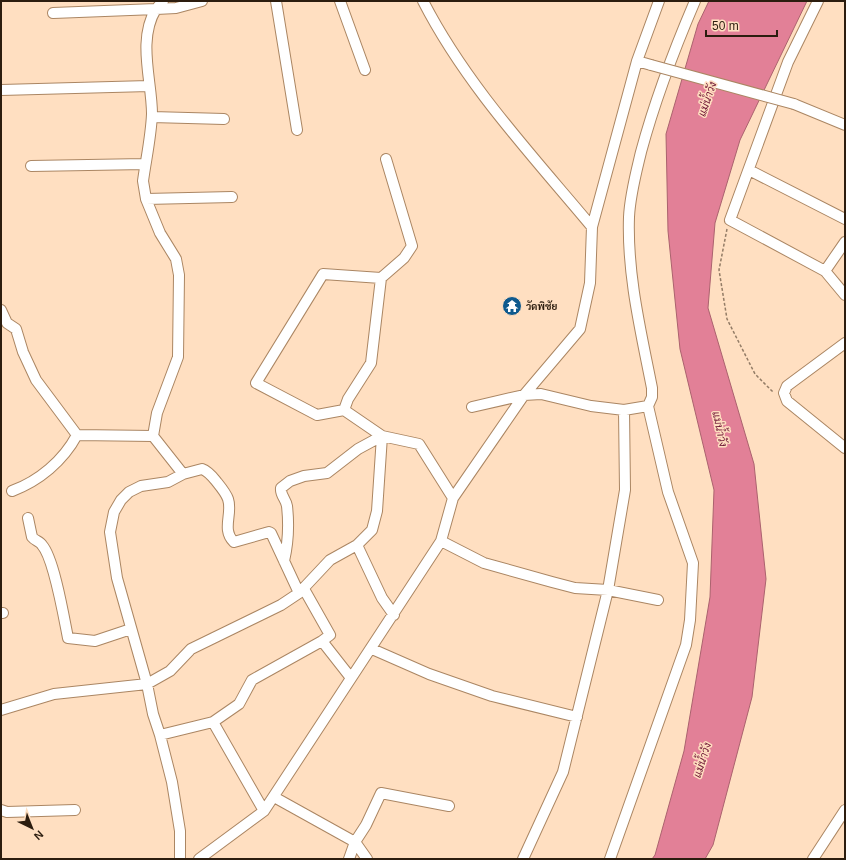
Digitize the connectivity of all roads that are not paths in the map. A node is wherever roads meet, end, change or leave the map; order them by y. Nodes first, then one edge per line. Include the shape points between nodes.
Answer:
1 (163, 1) edge
2 (202, 1) edge
3 (276, 1) edge
4 (340, 1) edge
5 (423, 1) edge
6 (660, 1) edge
7 (695, 1) edge
8 (818, 1) edge
9 (156, 9) junction
10 (52, 13) dead end
11 (637, 61) junction
12 (365, 70) dead end
13 (149, 86) junction
14 (1, 90) edge
15 (152, 117) junction
16 (224, 119) dead end
17 (845, 125) edge
18 (297, 130) dead end
19 (386, 159) dead end
20 (145, 164) junction
21 (31, 166) dead end
22 (749, 170) junction
23 (232, 197) dead end
24 (146, 199) junction
25 (845, 219) edge
26 (592, 227) junction
27 (845, 242) edge
28 (825, 271) junction
29 (381, 278) junction
30 (845, 295) edge
31 (1, 310) edge
32 (4, 324) edge
33 (844, 346) edge
34 (524, 395) junction
35 (648, 406) junction
36 (472, 407) dead end
37 (344, 410) junction
38 (624, 410) junction
39 (77, 436) junction
40 (153, 436) junction
41 (382, 436) junction
42 (845, 448) edge
43 (183, 474) junction
44 (12, 491) dead end
45 (453, 498) junction
46 (28, 518) dead end
47 (442, 541) junction
48 (357, 545) junction
49 (284, 561) junction
50 (608, 590) junction
51 (301, 591) junction
52 (658, 600) dead end
53 (394, 615) junction
54 (131, 629) junction
55 (322, 641) junction
56 (372, 649) junction
57 (351, 678) junction
58 (147, 684) junction
59 (1, 710) edge
60 (577, 717) junction
61 (213, 722) junction
62 (160, 735) junction
63 (274, 797) junction
64 (449, 806) dead end
65 (1, 810) edge
66 (75, 810) dead end
67 (845, 810) edge
68 (264, 811) junction
69 (355, 842) junction
70 (180, 859) edge
71 (199, 859) edge
72 (349, 859) edge
73 (367, 859) edge
74 (523, 859) edge
75 (610, 859) edge
76 (813, 859) edge

1 - 9 street
2 - 9 street via 176,8
3 - 18 street
4 - 12 street
5 - 26 street via 438,30 490,105
6 - 11 street
7 - 35 street via 671,55 650,119 631,198 629,218 632,285 652,388
8 - 22 street via 791,56
9 - 10 street
9 - 13 street via 148,30
11 - 17 street, bridge via 794,104
11 - 26 street
13 - 14 street
13 - 15 street
15 - 16 street
15 - 20 street
19 - 29 street via 412,246 404,258
20 - 21 street
20 - 24 street via 143,181
22 - 25 street
22 - 28 street via 730,220
23 - 24 street
24 - 40 street via 160,233 176,259 179,275 178,357 157,413
26 - 34 street via 590,283 580,329
27 - 28 street
28 - 30 street
29 - 37 street via 371,363 348,399
29 - 37 street via 323,274 256,383 317,415
31 - 32 street
32 - 39 street via 16,329 36,380
33 - 42 street via 787,386 784,392 787,401
34 - 36 street
34 - 38 street via 547,394 591,406
34 - 45 street
35 - 38 street
35 - 75 street via 668,492 693,563 690,620 686,645
37 - 41 street
38 - 50 street via 625,490
39 - 40 street
39 - 44 street via 64,456 32,483
40 - 43 street
41 - 45 street via 419,444
41 - 48 street via 377,511 372,530
41 - 49 street via 358,449 328,473 304,476 283,486 281,490 287,505
43 - 49 street via 199,469 205,470 222,489 229,500 228,526 234,542 270,532
43 - 54 street via 168,482 141,486 125,496 114,512 110,532 117,578
45 - 47 street
46 - 54 street via 32,537 42,544 48,557 68,638 95,641
47 - 50 street via 484,563 575,588
47 - 53 street
48 - 51 street via 330,560
48 - 53 street via 382,598
49 - 51 street
50 - 52 street
50 - 60 street
51 - 55 street via 330,635
51 - 58 street via 281,605 191,649 170,671
53 - 56 street
54 - 58 street
55 - 57 street
55 - 61 street via 252,680 239,704
56 - 57 street
56 - 60 street via 429,674 492,696
57 - 63 street
58 - 59 street via 54,694
58 - 62 street
60 - 74 street via 563,772
61 - 62 street
61 - 68 street
62 - 70 street via 172,782 180,831
63 - 68 street
63 - 69 street
64 - 69 street via 381,793
65 - 66 street
67 - 76 street
68 - 71 street
69 - 72 street
69 - 73 street

